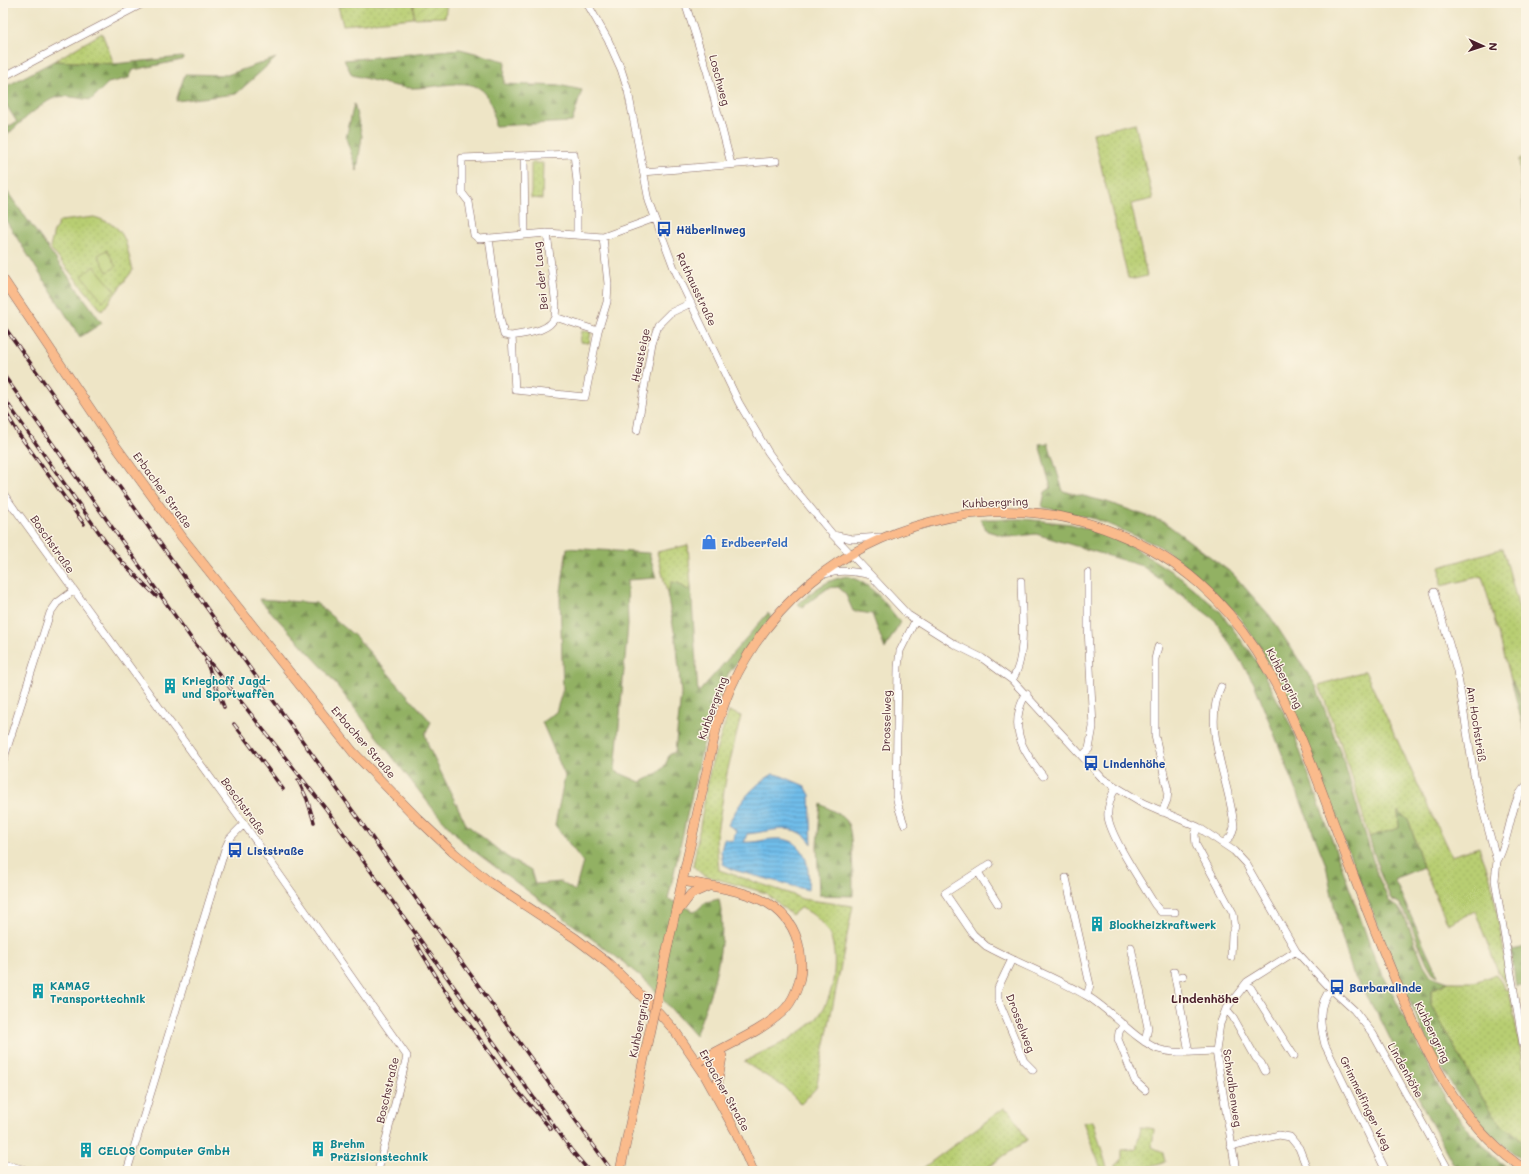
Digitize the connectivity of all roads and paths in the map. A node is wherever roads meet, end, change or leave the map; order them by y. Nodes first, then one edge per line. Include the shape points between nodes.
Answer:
1 (144, 3) edge
2 (685, 3) edge
3 (589, 4) edge
4 (3, 77) edge
5 (524, 157) junction
6 (776, 161) dead end
7 (731, 164) junction
8 (643, 172) junction
9 (655, 218) junction
10 (547, 233) junction
11 (525, 234) junction
12 (577, 234) junction
13 (603, 237) junction
14 (489, 238) junction
15 (3, 279) edge
16 (691, 303) junction
17 (555, 317) junction
18 (598, 331) junction
19 (512, 336) junction
20 (637, 430) dead end
21 (3, 493) edge
22 (833, 535) junction
23 (881, 537) junction
24 (850, 554) junction
25 (1088, 574) dead end
26 (870, 575) junction
27 (817, 577) junction
28 (1020, 581) dead end
29 (73, 591) junction
30 (1434, 592) dead end
31 (916, 621) junction
32 (1158, 647) dead end
33 (1012, 680) junction
34 (1221, 687) dead end
35 (1027, 694) junction
36 (1082, 756) junction
37 (3, 761) edge
38 (1043, 776) dead end
39 (1526, 786) edge
40 (1116, 788) junction
41 (1162, 812) junction
42 (244, 824) junction
43 (904, 824) dead end
44 (1198, 827) junction
45 (1224, 843) junction
46 (1497, 861) junction
47 (990, 864) dead end
48 (978, 872) junction
49 (1066, 878) dead end
50 (682, 881) junction
51 (710, 886) junction
52 (1078, 892) dead end
53 (1070, 894) junction
54 (998, 904) dead end
55 (1175, 912) dead end
56 (673, 922) junction
57 (1131, 947) dead end
58 (1296, 951) junction
59 (1231, 957) dead end
60 (1012, 959) junction
61 (1183, 976) dead end
62 (1247, 982) junction
63 (1331, 989) junction
64 (1087, 996) junction
65 (1226, 1009) junction
66 (1124, 1024) junction
67 (1145, 1042) junction
68 (732, 1044) junction
69 (1216, 1051) junction
70 (1189, 1052) junction
71 (1294, 1056) dead end
72 (722, 1057) junction
73 (1526, 1061) edge
74 (697, 1062) junction
75 (1033, 1070) dead end
76 (1265, 1071) dead end
77 (703, 1072) junction
78 (1145, 1090) dead end
79 (720, 1103) junction
80 (1231, 1147) junction
81 (3, 1164) edge
82 (15, 1169) edge
83 (1526, 1170) edge
84 (30, 1171) edge
85 (127, 1171) edge
86 (378, 1171) edge
87 (620, 1171) edge
88 (753, 1171) edge
89 (1236, 1171) edge
90 (1308, 1171) edge
91 (1386, 1171) edge
92 (1450, 1171) edge

1 - 4 street
2 - 7 street, Loschweg via 707,71
3 - 8 street, Rathausstraße via 621,69 628,91
5 - 11 street, Bei der Laug
5 - 12 street, Bei der Laug via 574,154
5 - 14 street, Bei der Laug via 462,158 462,193 469,202 474,235 479,239
6 - 7 street
7 - 8 street
8 - 9 street, Rathausstraße
9 - 13 street, Bei der Laug
9 - 16 street, Rathausstraße
10 - 11 street, Bei der Laug
10 - 12 street, Bei der Laug
10 - 17 street, Bei der Laug via 556,306
11 - 14 street, Bei der Laug
12 - 13 street, Bei der Laug
13 - 18 street via 608,284
14 - 19 street via 499,314 504,335
15 - 74 main road, Erbacher Straße via 112,441 182,537 353,752 454,853 488,881 575,938 609,964 667,1021
16 - 20 street, Heusteige via 670,313 658,325 652,344
16 - 22 street, Rathausstraße via 730,386 754,429 794,488
17 - 18 street
17 - 19 street via 553,323 545,328
18 - 19 street via 585,398 515,390
21 - 29 street, Boschstraße
22 - 23 street via 866,540
22 - 24 street, Rathausstraße
23 - 24 main road, Kuhbergring
23 - 83 main road, Kuhbergring via 936,520 986,512 1039,513 1068,517 1136,541 1162,556 1184,570 1225,608 1262,658 1281,693 1397,985 1428,1053 1447,1087 1488,1139 1513,1162
24 - 26 street
24 - 27 main road, Kuhbergring
25 - 36 street via 1093,727 1089,749
26 - 27 street via 843,570
26 - 31 street
27 - 50 main road, Kuhbergring via 787,604 759,638 729,691 710,751
28 - 33 street via 1022,656 1018,671
29 - 37 street via 57,603 50,613
29 - 42 street, Boschstraße
30 - 46 street, Am Hochsträß via 1457,671 1476,781
31 - 33 street, Lindenhöhe via 982,658
31 - 43 street, Drosselweg via 900,651 898,668 896,795
32 - 41 street via 1155,659 1155,736 1168,791
33 - 35 street, Lindenhöhe
34 - 45 street via 1215,700 1216,743 1234,827 1231,836
35 - 36 street, Lindenhöhe
35 - 38 street via 1023,698 1017,722 1018,736
36 - 40 street, Lindenhöhe via 1099,775
39 - 46 street, Am Hochsträß via 1517,799 1506,842
40 - 41 street, Lindenhöhe
40 - 55 street via 1108,809 1108,817 1117,840 1155,905 1162,912
41 - 44 street, Lindenhöhe
42 - 85 street via 230,838 225,849
42 - 86 street, Boschstraße via 407,1056
44 - 45 street, Lindenhöhe
44 - 59 street via 1195,834 1196,845 1233,913 1235,927 1232,934
45 - 58 street, Lindenhöhe via 1246,864
46 - 73 street, Am Hochsträß via 1495,880
47 - 48 street
48 - 54 street
48 - 60 street via 945,893 972,934 986,946
49 - 53 street
50 - 51 main road
50 - 56 main road, Kuhbergring
51 - 56 main road via 696,891 687,898
51 - 68 main road via 759,897 778,909 792,927 800,948 802,971 795,993 783,1012
52 - 53 street
53 - 64 street via 1090,986
56 - 87 main road, Kuhbergring, bridge
57 - 67 street via 1137,959 1148,1028
58 - 62 street, Schwalbenweg
58 - 63 street, Lindenhöhe
60 - 64 street
60 - 75 street, Drosselweg via 998,988 998,999 1024,1061
61 - 70 street via 1174,975
62 - 65 street, Schwalbenweg
62 - 71 street
63 - 91 street, Grimmelfinger Weg via 1322,1001 1322,1032 1325,1045
63 - 92 street, Lindenhöhe via 1354,1010 1373,1034
64 - 66 street
65 - 69 street, Schwalbenweg via 1220,1024
65 - 76 street, Schwalbenweg
66 - 67 street
66 - 78 street via 1118,1039 1136,1081
67 - 70 street via 1164,1051
68 - 72 main road
68 - 74 main road
69 - 70 street
69 - 80 street, Schwalbenweg
72 - 77 main road
72 - 79 main road via 718,1081
74 - 77 main road, Erbacher Straße
77 - 79 main road, Erbacher Straße
79 - 88 main road, Erbacher Straße
80 - 89 street, Schwalbenweg
80 - 90 street via 1279,1135 1290,1137 1299,1148
81 - 82 street
82 - 84 street

